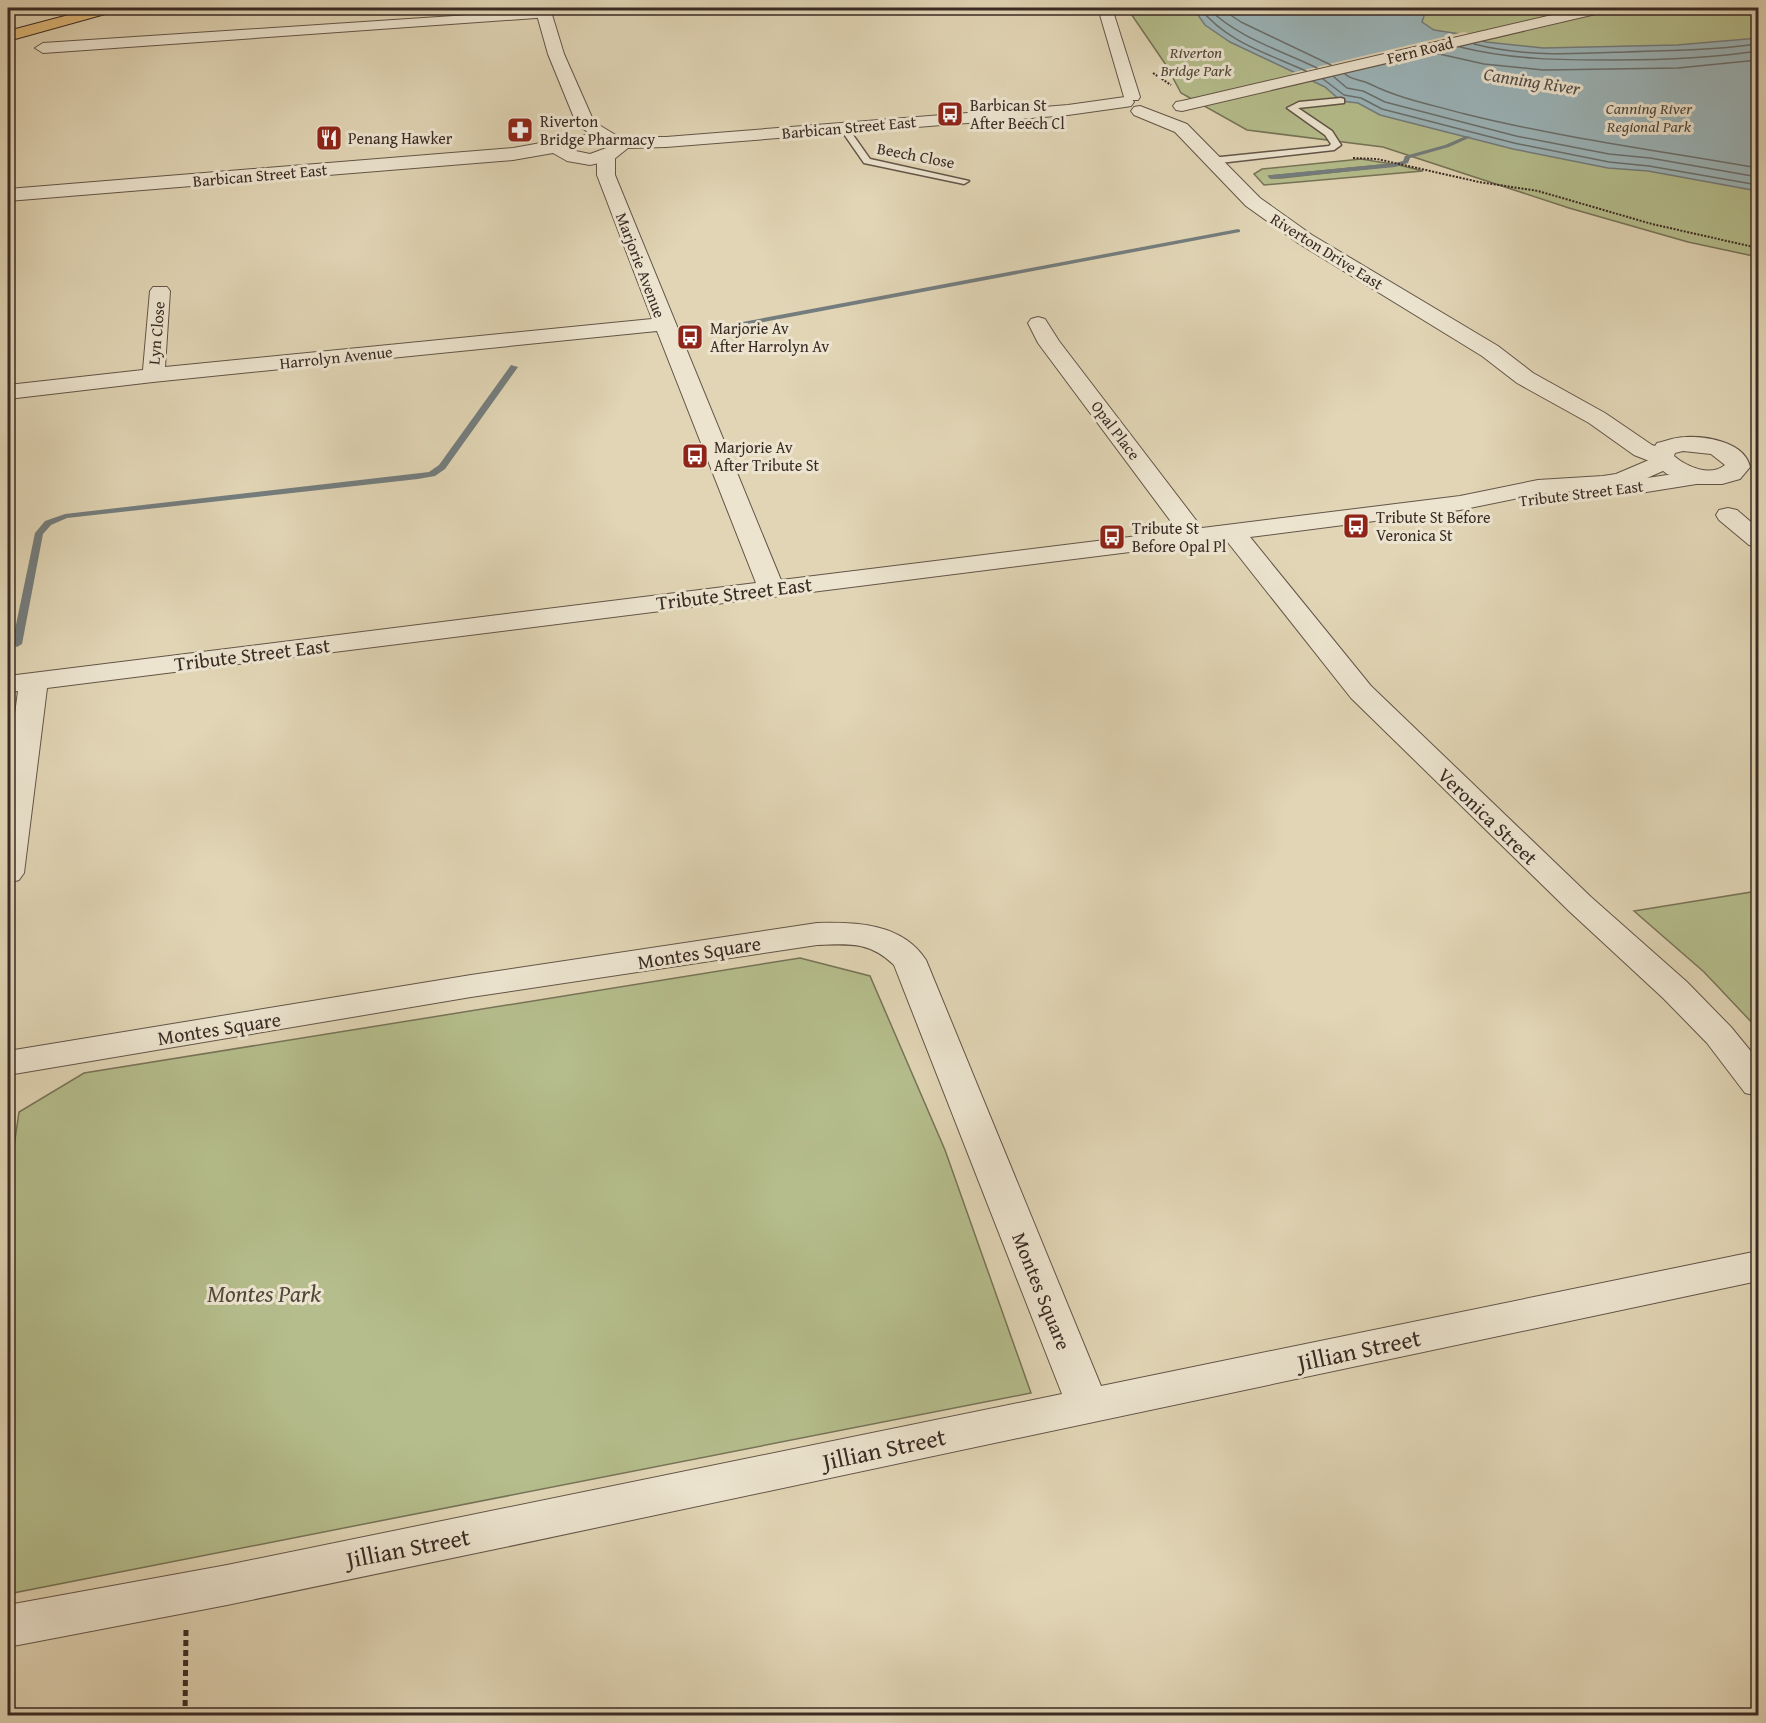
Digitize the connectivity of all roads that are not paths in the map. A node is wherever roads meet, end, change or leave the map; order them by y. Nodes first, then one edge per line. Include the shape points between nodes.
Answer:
1 (111, 8) edge
2 (1105, 8) edge
3 (1600, 8) edge
4 (543, 11) edge
5 (8, 36) edge
6 (43, 48) dead end
7 (1137, 100) junction
8 (1341, 101) dead end
9 (1178, 110) junction
10 (586, 125) junction
11 (843, 127) junction
12 (572, 150) junction
13 (611, 153) junction
14 (1211, 161) junction
15 (964, 181) dead end
16 (8, 195) edge
17 (160, 291) dead end
18 (1038, 323) dead end
19 (664, 324) junction
20 (1490, 351) junction
21 (153, 375) junction
22 (8, 392) edge
23 (1683, 444) junction
24 (1663, 460) junction
25 (1758, 462) edge
26 (1742, 466) edge
27 (1701, 477) junction
28 (1460, 503) junction
29 (1728, 515) dead end
30 (1233, 532) junction
31 (1195, 536) junction
32 (1758, 540) edge
33 (771, 588) junction
34 (21, 682) edge
35 (8, 873) edge
36 (8, 1063) edge
37 (1758, 1084) edge
38 (1758, 1266) edge
39 (1088, 1407) junction
40 (8, 1626) edge

1 - 5 highway
2 - 7 street
3 - 9 street, Fern Road
4 - 6 street
4 - 10 street via 556,54
7 - 9 street, Riverton Drive East
7 - 11 street, Barbican Street East via 1068,110
8 - 14 lane via 1291,108 1329,133 1336,145 1331,148
9 - 14 street, Riverton Drive East
10 - 12 street
10 - 13 street via 598,130
11 - 13 street, Barbican Street East via 666,142
11 - 15 lane, Beech Close via 867,161
12 - 13 street
12 - 16 street, Barbican Street East
13 - 19 street, Marjorie Avenue
14 - 20 street, Riverton Drive East via 1273,218
17 - 21 street, Lyn Close
18 - 31 street, Opal Place via 1049,343
19 - 21 street, Harrolyn Avenue
19 - 33 street, Marjorie Avenue
20 - 23 street, Riverton Drive East via 1582,394 1624,424 1655,438
20 - 24 street, Riverton Drive East via 1525,378
21 - 22 street, Harrolyn Avenue
23 - 24 street via 1666,448
23 - 26 street, Riverton Drive East via 1706,445
24 - 27 street, Riverton Drive East via 1679,471
24 - 28 street, Tribute Street East via 1622,480 1538,487
25 - 26 street, Riverton Drive East
26 - 27 street, Riverton Drive East via 1723,476
27 - 28 street, Tribute Street East via 1517,502
28 - 30 street, Tribute Street East
29 - 32 street
30 - 31 street, Tribute Street East
30 - 37 street, Veronica Street via 1360,692 1675,990 1719,1035
31 - 33 street, Tribute Street East
33 - 34 street, Tribute Street East
34 - 35 street
36 - 39 street, Montes Square via 471,986 817,934 854,933 879,938 896,946 909,960
38 - 39 street, Jillian Street
39 - 40 street, Jillian Street via 186,1593

